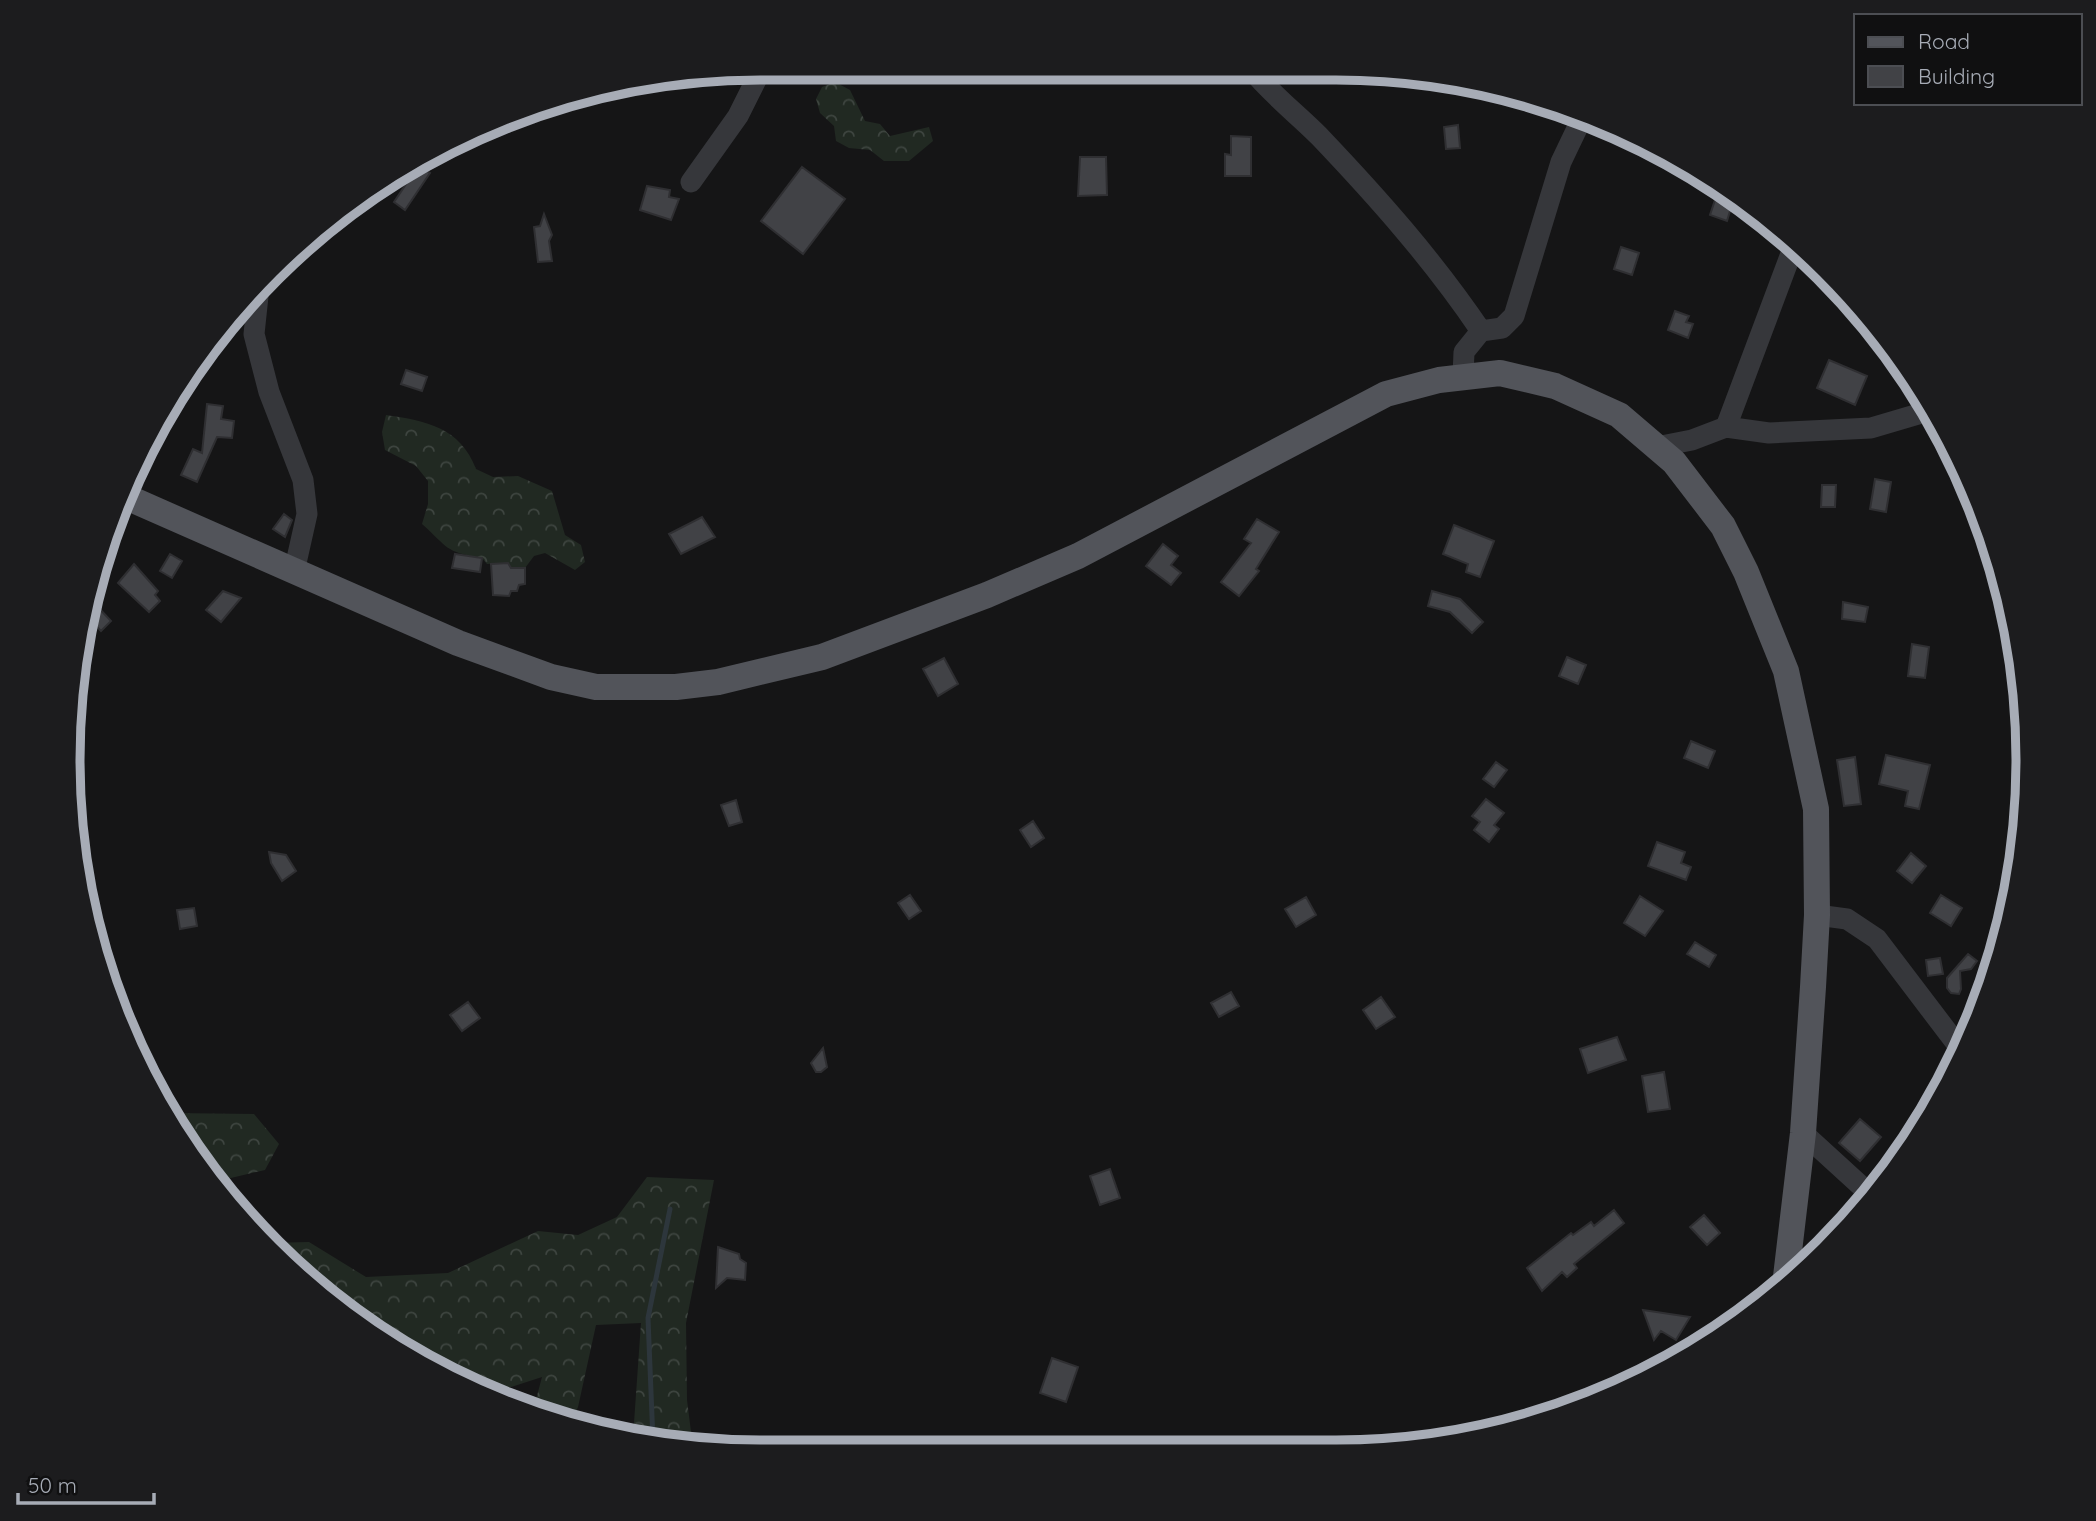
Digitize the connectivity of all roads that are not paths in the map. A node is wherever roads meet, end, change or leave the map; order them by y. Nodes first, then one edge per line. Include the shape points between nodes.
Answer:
1 (756, 80) edge
2 (1259, 80) edge
3 (1578, 126) edge
4 (691, 182) dead end
5 (1790, 255) edge
6 (257, 303) edge
7 (1480, 331) junction
8 (1463, 376) junction
9 (1920, 414) edge
10 (1726, 427) junction
11 (1656, 447) junction
12 (132, 500) edge
13 (294, 572) junction
14 (1817, 915) junction
15 (1954, 1041) edge
16 (1803, 1133) junction
17 (1864, 1188) edge
18 (1787, 1269) edge

1 - 4 street via 738,116
2 - 7 street via 1377,197 1445,277
3 - 7 street via 1561,162 1514,316 1502,328
5 - 10 street
6 - 13 street via 254,334 269,392 303,480 307,514
7 - 8 street via 1464,352
8 - 11 main road via 1500,373 1555,386 1619,415
8 - 13 main road via 1386,394 1078,556 998,590 868,642 718,682 596,687 551,677 458,643
9 - 10 street via 1871,429 1819,433
10 - 11 street
11 - 14 main road via 1674,462 1723,526 1786,671 1816,809
12 - 13 main road
14 - 15 street via 1847,919 1877,939
14 - 16 main road
16 - 17 street
16 - 18 main road

